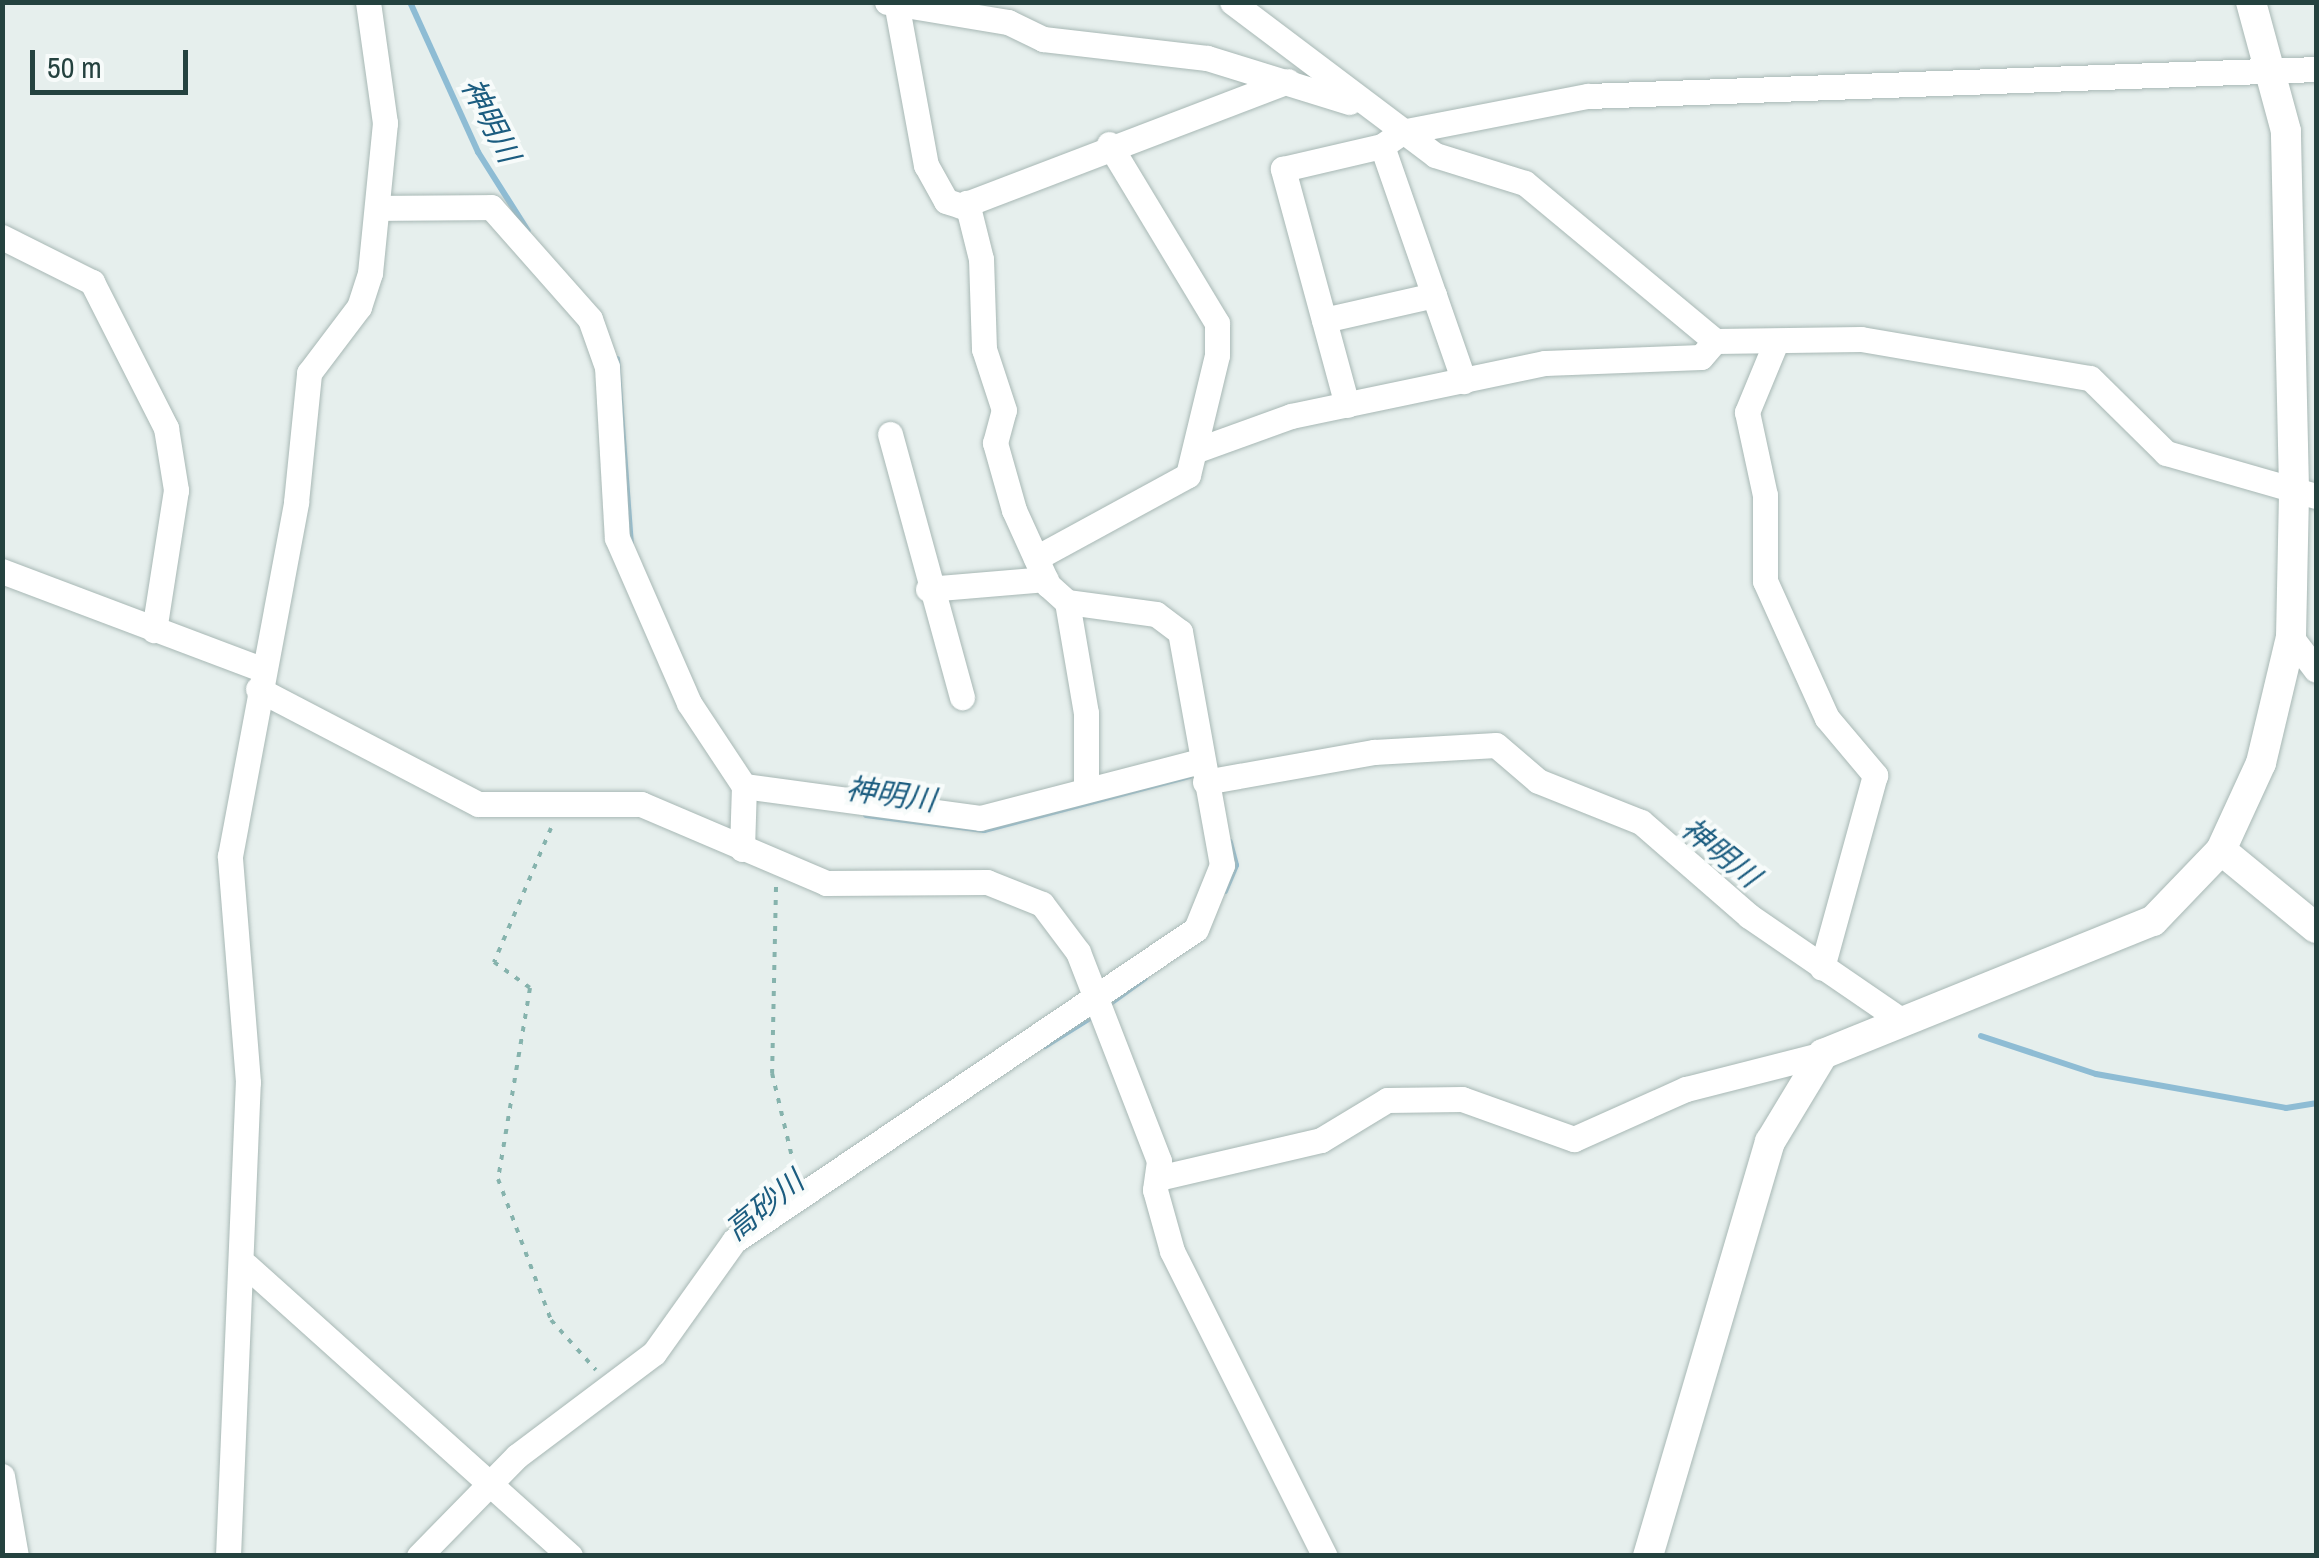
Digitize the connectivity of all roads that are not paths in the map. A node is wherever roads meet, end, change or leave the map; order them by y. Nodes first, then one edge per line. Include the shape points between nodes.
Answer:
1 (368, 2) edge
2 (887, 2) edge
3 (1232, 2) edge
4 (2251, 2) edge
5 (896, 3) edge
6 (2316, 69) edge
7 (2273, 70) junction
8 (1288, 82) junction
9 (1363, 106) junction
10 (1392, 139) junction
11 (1109, 144) junction
12 (966, 203) junction
13 (380, 208) junction
14 (2, 236) edge
15 (1434, 294) junction
16 (1324, 320) junction
17 (1715, 342) junction
18 (1776, 342) junction
19 (1464, 381) junction
20 (1347, 405) junction
21 (890, 434) dead end
22 (1197, 450) junction
23 (2305, 492) edge
24 (1041, 569) junction
25 (2, 570) edge
26 (928, 588) junction
27 (1066, 602) junction
28 (154, 630) junction
29 (2291, 636) junction
30 (2316, 670) edge
31 (260, 679) junction
32 (962, 698) dead end
33 (1203, 772) junction
34 (744, 786) junction
35 (1086, 788) junction
36 (742, 849) junction
37 (2221, 850) junction
38 (2316, 928) edge
39 (1822, 968) junction
40 (1098, 1002) junction
41 (1898, 1018) junction
42 (1824, 1054) junction
43 (1158, 1178) junction
44 (247, 1266) junction
45 (2, 1476) edge
46 (490, 1479) junction
47 (16, 1556) edge
48 (228, 1556) edge
49 (419, 1556) edge
50 (570, 1556) edge
51 (1325, 1556) edge
52 (1648, 1556) edge

1 - 13 street via 385,124
2 - 5 street
3 - 9 street
4 - 7 street
5 - 8 street
5 - 12 street via 926,164 946,201
6 - 7 street
7 - 10 street via 1588,96
7 - 23 street via 2286,131
8 - 9 street
8 - 11 street
9 - 10 street
10 - 15 street
10 - 16 street via 1283,168
10 - 17 street via 1524,183
11 - 12 street
11 - 22 street via 1217,324
12 - 24 street via 981,259 984,349 1004,410 995,442
13 - 31 street via 358,307 309,373 296,502
13 - 34 street via 491,207 590,319 608,367 618,538 689,703
14 - 28 street via 92,282 166,428 176,490
15 - 16 street
15 - 19 street
16 - 20 street
17 - 18 street
17 - 19 street via 1702,357 1592,356
18 - 23 street via 1861,339 2090,378 2166,453
18 - 39 street via 1747,412 1765,495 1764,582 1827,718 1875,774
19 - 20 street
20 - 22 street
21 - 26 street
22 - 24 street via 1174,490
23 - 29 street
24 - 26 street
24 - 27 street
25 - 28 street
26 - 32 street
27 - 33 street via 1172,621
27 - 35 street via 1086,713
28 - 31 street
29 - 30 street
29 - 37 street via 2278,715
31 - 36 street via 448,795 671,810
31 - 44 street via 230,856 248,1082
33 - 35 street
33 - 39 street via 1496,745 1538,780 1641,822
33 - 40 street via 1222,865 1196,930
34 - 35 street via 960,818
34 - 36 street
36 - 40 street via 777,867 869,887 987,882 1016,890 1061,921
37 - 38 street
37 - 41 street via 2154,921 2087,955
39 - 41 street
40 - 43 street
40 - 46 street via 734,1241 654,1352
41 - 42 street
42 - 43 street via 1686,1089 1574,1139 1462,1099 1387,1100 1321,1140
42 - 52 street via 1770,1142
43 - 51 street via 1172,1251
44 - 46 street
44 - 48 street
45 - 47 street
46 - 49 street
46 - 50 street

